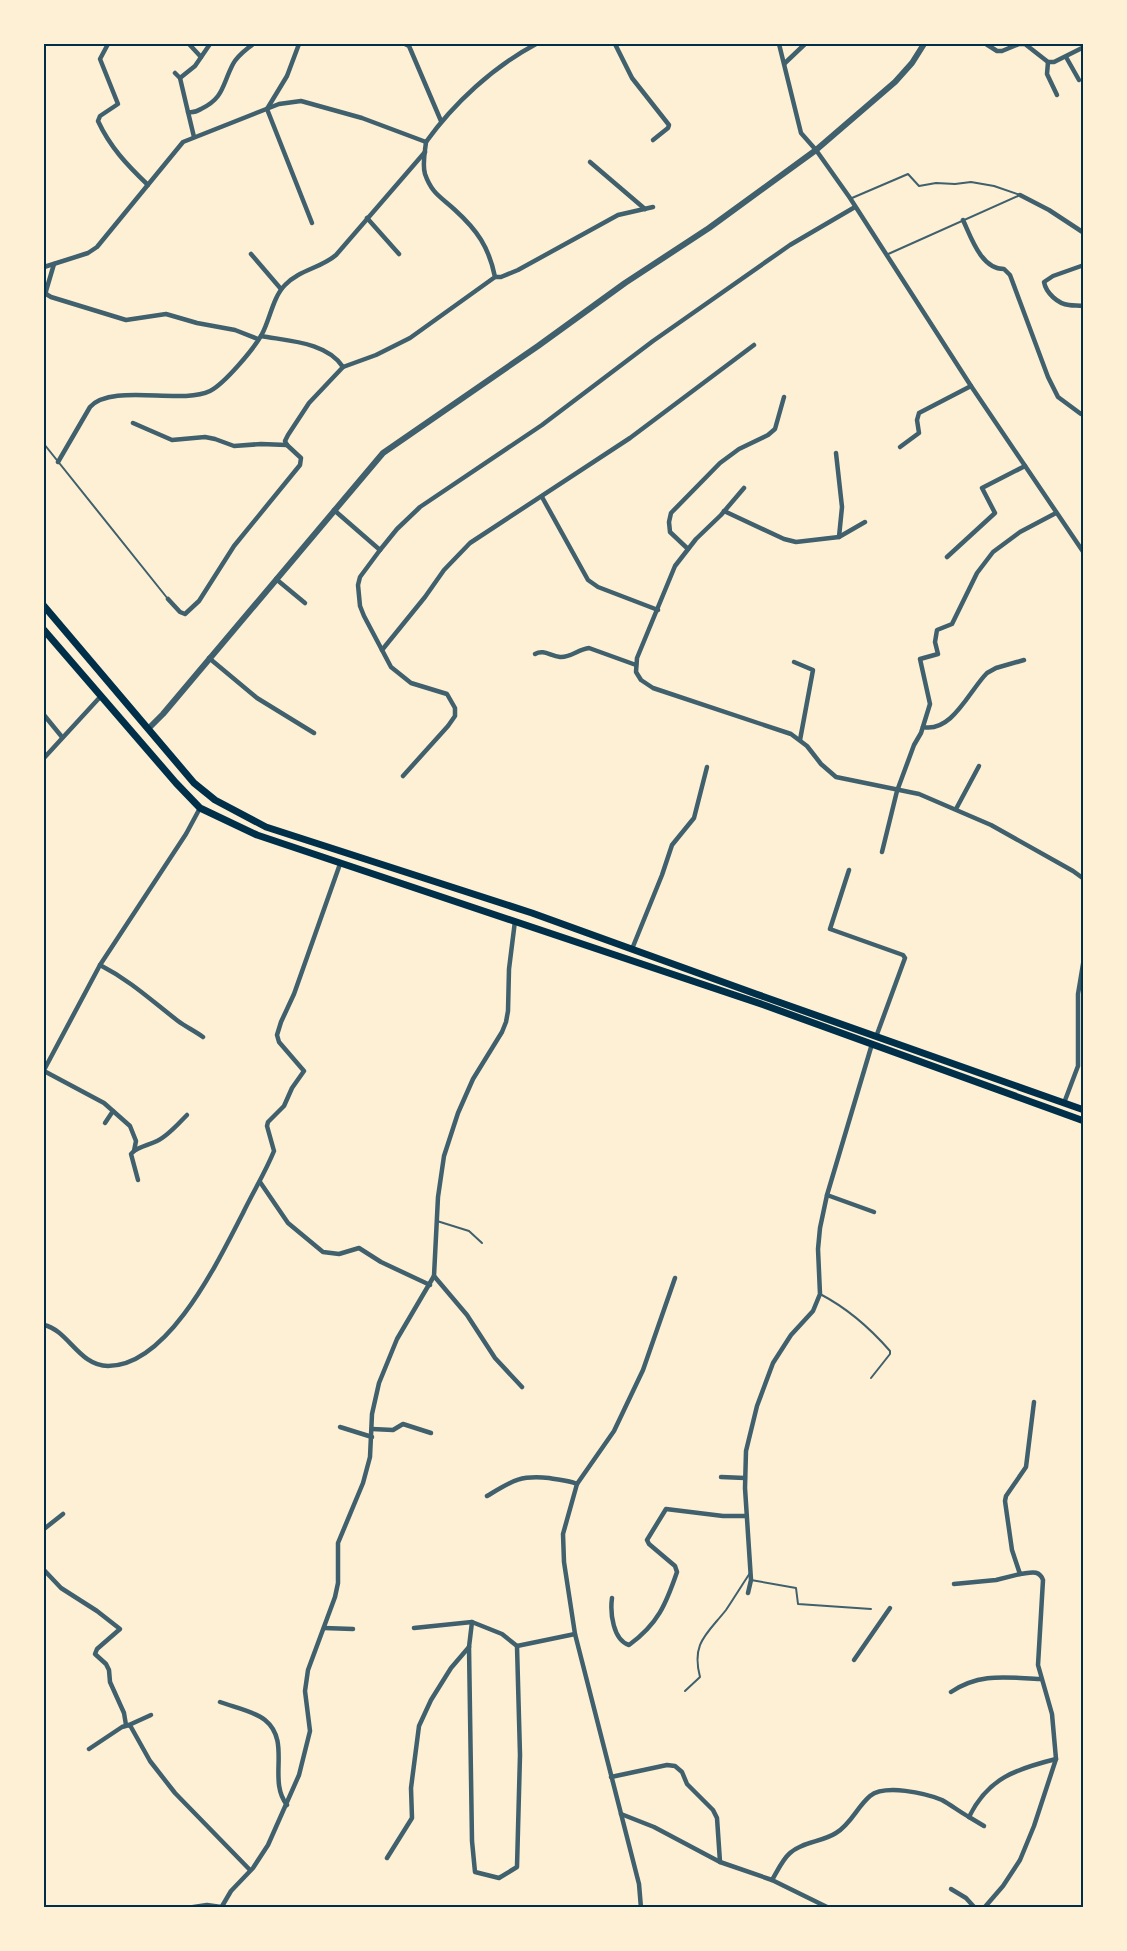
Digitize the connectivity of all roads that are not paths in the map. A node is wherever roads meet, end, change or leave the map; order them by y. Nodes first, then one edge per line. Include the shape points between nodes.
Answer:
1 (108, 44) edge
2 (189, 44) edge
3 (210, 44) edge
4 (253, 44) edge
5 (299, 44) edge
6 (408, 44) edge
7 (536, 44) edge
8 (615, 44) edge
9 (779, 44) edge
10 (805, 44) edge
11 (924, 44) edge
12 (986, 44) edge
13 (1083, 47) edge
14 (201, 57) junction
15 (1066, 57) junction
16 (1048, 62) junction
17 (785, 63) junction
18 (175, 73) dead end
19 (180, 78) junction
20 (1079, 80) dead end
21 (1057, 95) dead end
22 (267, 109) junction
23 (188, 112) junction
24 (441, 121) junction
25 (194, 137) junction
26 (653, 140) dead end
27 (426, 142) junction
28 (816, 150) junction
29 (425, 152) junction
30 (590, 162) dead end
31 (148, 184) junction
32 (1020, 195) junction
33 (850, 198) junction
34 (653, 207) dead end
35 (855, 207) junction
36 (645, 209) junction
37 (367, 218) junction
38 (963, 219) junction
39 (312, 223) dead end
40 (1083, 233) edge
41 (252, 254) dead end
42 (399, 254) dead end
43 (886, 255) junction
44 (54, 264) junction
45 (1083, 265) edge
46 (44, 267) edge
47 (495, 277) junction
48 (281, 289) junction
49 (1083, 306) edge
50 (260, 338) junction
51 (754, 345) dead end
52 (343, 367) junction
53 (971, 386) junction
54 (784, 397) dead end
55 (1083, 413) edge
56 (133, 423) dead end
57 (44, 444) edge
58 (287, 445) junction
59 (900, 447) dead end
60 (836, 453) dead end
61 (58, 462) junction
62 (1025, 466) junction
63 (744, 488) dead end
64 (542, 497) junction
65 (334, 510) junction
66 (724, 511) junction
67 (1056, 513) junction
68 (865, 522) dead end
69 (839, 537) junction
70 (688, 549) junction
71 (380, 550) junction
72 (1083, 553) edge
73 (947, 557) dead end
74 (276, 579) junction
75 (168, 599) joint
76 (305, 603) dead end
77 (44, 606) edge
78 (658, 610) junction
79 (44, 630) edge
80 (382, 650) junction
81 (535, 654) dead end
82 (209, 658) junction
83 (1023, 660) dead end
84 (794, 662) dead end
85 (636, 665) junction
86 (102, 696) junction
87 (44, 715) edge
88 (149, 728) junction
89 (923, 728) junction
90 (314, 733) dead end
91 (62, 737) junction
92 (800, 740) junction
93 (44, 758) edge
94 (979, 766) dead end
95 (707, 767) dead end
96 (403, 776) dead end
97 (897, 791) junction
98 (200, 808) junction
99 (956, 810) junction
100 (882, 852) dead end
101 (340, 864) junction
102 (849, 870) dead end
103 (1083, 879) edge
104 (515, 921) junction
105 (632, 949) junction
106 (1083, 958) edge
107 (100, 965) junction
108 (1082, 975) edge
109 (876, 1035) junction
110 (203, 1037) dead end
111 (872, 1045) junction
112 (44, 1070) edge
113 (1064, 1103) junction
114 (1083, 1110) edge
115 (113, 1111) junction
116 (188, 1115) dead end
117 (1083, 1121) edge
118 (105, 1123) dead end
119 (134, 1150) junction
120 (138, 1180) dead end
121 (260, 1182) junction
122 (827, 1195) junction
123 (874, 1212) dead end
124 (437, 1221) junction
125 (482, 1243) dead end
126 (434, 1276) junction
127 (675, 1278) dead end
128 (430, 1285) junction
129 (820, 1294) junction
130 (44, 1325) edge
131 (871, 1378) dead end
132 (522, 1387) dead end
133 (1034, 1402) dead end
134 (340, 1427) dead end
135 (372, 1429) junction
136 (431, 1433) dead end
137 (372, 1437) junction
138 (722, 1477) dead end
139 (745, 1478) junction
140 (577, 1484) junction
141 (487, 1496) dead end
142 (63, 1514) dead end
143 (746, 1515) junction
144 (44, 1529) edge
145 (44, 1570) edge
146 (750, 1573) junction
147 (1020, 1574) junction
148 (750, 1580) junction
149 (954, 1584) dead end
150 (748, 1593) dead end
151 (612, 1598) dead end
152 (890, 1608) dead end
153 (871, 1609) dead end
154 (472, 1622) junction
155 (324, 1628) junction
156 (414, 1628) dead end
157 (353, 1629) dead end
158 (575, 1634) junction
159 (517, 1646) junction
160 (469, 1647) junction
161 (854, 1660) dead end
162 (1041, 1680) junction
163 (685, 1691) dead end
164 (951, 1692) dead end
165 (220, 1702) dead end
166 (152, 1715) dead end
167 (127, 1725) junction
168 (89, 1749) dead end
169 (1056, 1759) junction
170 (611, 1777) junction
171 (287, 1804) junction
172 (621, 1814) junction
173 (969, 1817) junction
174 (984, 1826) dead end
175 (387, 1858) dead end
176 (720, 1862) junction
177 (250, 1870) junction
178 (772, 1880) junction
179 (951, 1889) dead end
180 (221, 1907) edge
181 (187, 1908) edge
182 (641, 1908) edge
183 (829, 1908) edge
184 (975, 1908) edge
185 (984, 1908) edge

1 - 31 street via 100,59 118,104 98,121 123,162
2 - 14 street
3 - 14 street
4 - 23 street via 238,56 217,99 198,111
5 - 22 street via 287,76
6 - 24 street
7 - 24 street via 498,69
8 - 26 street via 632,78 669,125
9 - 17 street
10 - 17 street
11 - 28 street via 895,82
12 - 16 street via 1002,51 1025,44
13 - 15 street
14 - 19 street
15 - 16 street
15 - 20 street
16 - 21 street via 1047,74
17 - 28 street via 801,133
18 - 19 street
19 - 23 street
22 - 25 street
22 - 27 street via 301,101
22 - 39 street
23 - 25 street
24 - 27 street
25 - 31 street via 178,146
27 - 29 street
28 - 33 street
28 - 65 street via 383,453
29 - 37 street
29 - 47 street via 425,174 432,188 438,198 471,225 491,258
30 - 36 street
31 - 44 street via 97,247
32 - 33 lane via 971,182 919,186 908,174
32 - 38 lane
32 - 40 street
33 - 35 street
34 - 36 street
35 - 43 street
35 - 71 street via 790,245 542,425 420,507
36 - 47 street via 618,215 518,270
37 - 42 street
37 - 48 street via 331,259
38 - 43 lane
38 - 55 street via 982,257 1010,274 1058,397
41 - 48 street
43 - 53 street
44 - 46 street
44 - 50 street via 46,291 51,297 126,320 166,315
45 - 49 street via 1044,282 1046,290 1060,302
47 - 52 street via 410,338
48 - 50 street
50 - 52 street via 321,349
50 - 61 street via 225,379 207,393 118,396 93,403
51 - 64 street via 630,438
52 - 58 street via 309,403 288,435
53 - 59 street via 919,413 920,433
53 - 62 street
54 - 70 street via 775,429 720,463 671,513 670,532
56 - 58 street via 172,440 205,437 234,447
57 - 61 lane
58 - 75 street via 301,458 300,465 234,546 198,601 185,614
60 - 69 street via 842,507
61 - 75 lane
62 - 67 street
62 - 73 street via 982,488 995,513
63 - 66 street
64 - 78 street via 588,580
64 - 80 street via 470,543
65 - 71 street
65 - 74 street
66 - 69 street via 796,542
66 - 70 street
67 - 72 street
67 - 89 street via 1008,540 987,558 952,624 938,630 938,654 920,659 930,704
68 - 69 street
70 - 78 street via 675,566
71 - 80 street via 360,578 358,596
74 - 76 street
74 - 82 street
77 - 88 main road
78 - 85 street
79 - 86 main road
80 - 96 street via 396,673 411,683 443,692 455,708 448,726
81 - 85 street via 542,651 562,657 589,648
82 - 88 street
82 - 90 street via 258,698
83 - 89 street via 987,673 941,727
84 - 92 street via 813,670
85 - 92 street via 641,680 653,688 765,724
86 - 91 street
86 - 98 main road
87 - 91 street
88 - 105 main road via 194,783 214,800 266,827
89 - 97 street
91 - 93 street
92 - 97 street via 836,777
94 - 99 street
95 - 105 street via 694,818 672,845
97 - 99 street via 919,794
97 - 100 street
98 - 101 main road via 257,835
98 - 107 street
99 - 103 street via 997,828
101 - 104 main road
101 - 121 street via 281,1022 279,1042 304,1071 284,1106 268,1122 274,1151
102 - 109 street via 830,929 904,956
104 - 111 main road
104 - 124 street via 506,1022 473,1079 450,1135
105 - 109 main road
106 - 108 street
107 - 110 street via 143,991
107 - 112 street
108 - 113 street via 1078,994 1078,1066
109 - 111 street
109 - 113 main road
111 - 117 main road
111 - 122 street
112 - 115 street
113 - 114 main road
115 - 118 street
115 - 119 street via 130,1126 136,1141
116 - 119 street via 164,1137
119 - 120 street via 131,1154
121 - 128 street via 288,1223 323,1252 339,1254 359,1248
121 - 130 street via 208,1279 184,1313 141,1356 113,1365 97,1364
122 - 123 street
122 - 129 street via 818,1249
124 - 125 lane via 469,1231
124 - 126 street
126 - 128 street
126 - 132 street via 467,1315 495,1358
127 - 140 street via 643,1370 619,1421
128 - 135 street via 386,1362 375,1398
129 - 131 lane via 854,1315 890,1351
129 - 139 street via 813,1311 773,1363 746,1451
133 - 147 street via 1026,1467 1005,1501 1012,1550
134 - 137 street
135 - 136 street via 393,1430 403,1424
135 - 137 street
137 - 155 street via 363,1483 338,1543 338,1583
138 - 139 street
139 - 143 street
140 - 141 street via 532,1476 518,1478
140 - 158 street via 563,1534
142 - 144 street
143 - 146 street
143 - 151 street via 712,1516 666,1509 647,1540 677,1572 665,1607 644,1634 629,1645 620,1640 617,1632 610,1611
145 - 167 street via 61,1588 120,1629 96,1654 109,1670
146 - 148 street
146 - 163 lane via 705,1632 698,1648 700,1677
147 - 149 street
147 - 162 street via 1036,1572 1043,1580 1038,1665
148 - 150 street
148 - 153 lane via 796,1588 798,1604
152 - 161 street
154 - 156 street
154 - 159 street via 502,1634
154 - 160 street
155 - 157 street
155 - 171 street via 304,1691 309,1740
158 - 159 street
158 - 170 street
159 - 160 street via 517,1867 499,1878 475,1872 471,1841
160 - 175 street via 451,1668 419,1726 411,1788 412,1818
162 - 164 street via 990,1677 965,1683
162 - 169 street via 1052,1714
165 - 171 street via 263,1719 271,1727 279,1744 279,1791
166 - 167 street
167 - 168 street
167 - 177 street via 175,1793
169 - 173 street via 1023,1768 995,1782 982,1794
169 - 185 street via 1020,1860
170 - 172 street
170 - 176 street via 675,1766 717,1818
171 - 177 street via 268,1845
172 - 176 street
172 - 182 street via 639,1884
173 - 174 street
173 - 178 street via 927,1795 882,1790 872,1795 842,1829 789,1854
176 - 178 street
177 - 180 street
178 - 183 street
179 - 184 street
180 - 181 street

